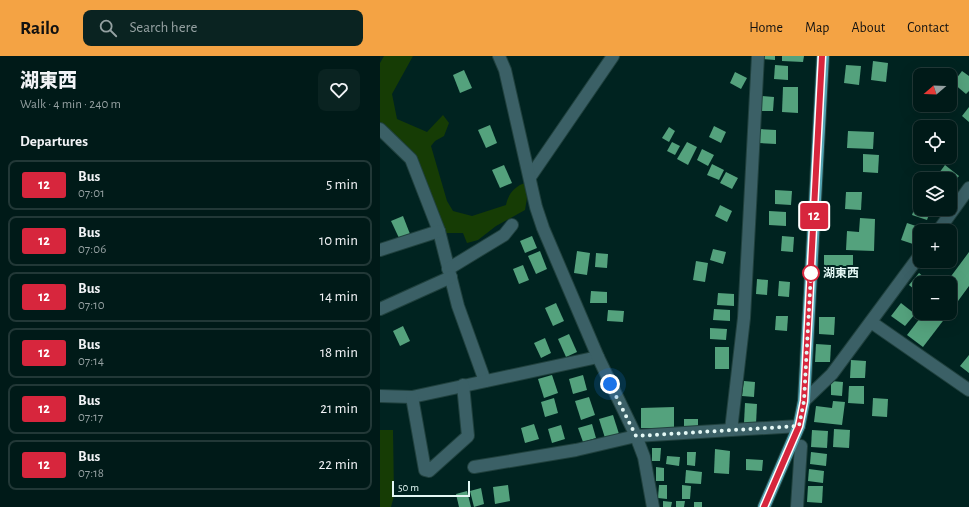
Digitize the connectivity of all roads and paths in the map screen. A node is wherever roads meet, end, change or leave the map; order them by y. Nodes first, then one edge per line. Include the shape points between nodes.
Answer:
1 (499, 56) edge
2 (613, 56) edge
3 (758, 56) edge
4 (822, 56) edge
5 (380, 129) edge
6 (530, 177) junction
7 (969, 188) edge
8 (943, 224) edge
9 (512, 225) dead end
10 (439, 231) junction
11 (380, 250) edge
12 (913, 265) edge
13 (449, 273) junction
14 (380, 309) edge
15 (871, 322) junction
16 (598, 357) junction
17 (485, 380) junction
18 (463, 385) junction
19 (969, 390) edge
20 (380, 396) edge
21 (412, 397) junction
22 (804, 401) junction
23 (799, 426) junction
24 (731, 430) junction
25 (636, 436) junction
26 (802, 446) dead end
27 (474, 468) dead end
28 (653, 507) edge
29 (764, 507) edge
30 (797, 507) edge

1 - 6 street via 505,70
2 - 6 street
3 - 24 street via 744,318
4 - 22 main road
5 - 10 street via 411,159
6 - 16 street via 543,228
7 - 8 street
9 - 13 street via 504,235
10 - 11 street
10 - 13 street
12 - 15 street
13 - 14 street
13 - 17 street
15 - 19 street
15 - 22 street via 832,374
16 - 17 street
16 - 25 street
17 - 18 street
18 - 21 street
18 - 21 street via 468,436 429,471 425,470
20 - 21 street
22 - 23 main road
23 - 24 street
23 - 29 main road
24 - 25 street
25 - 27 street via 576,450
25 - 28 street via 644,457
26 - 30 street

